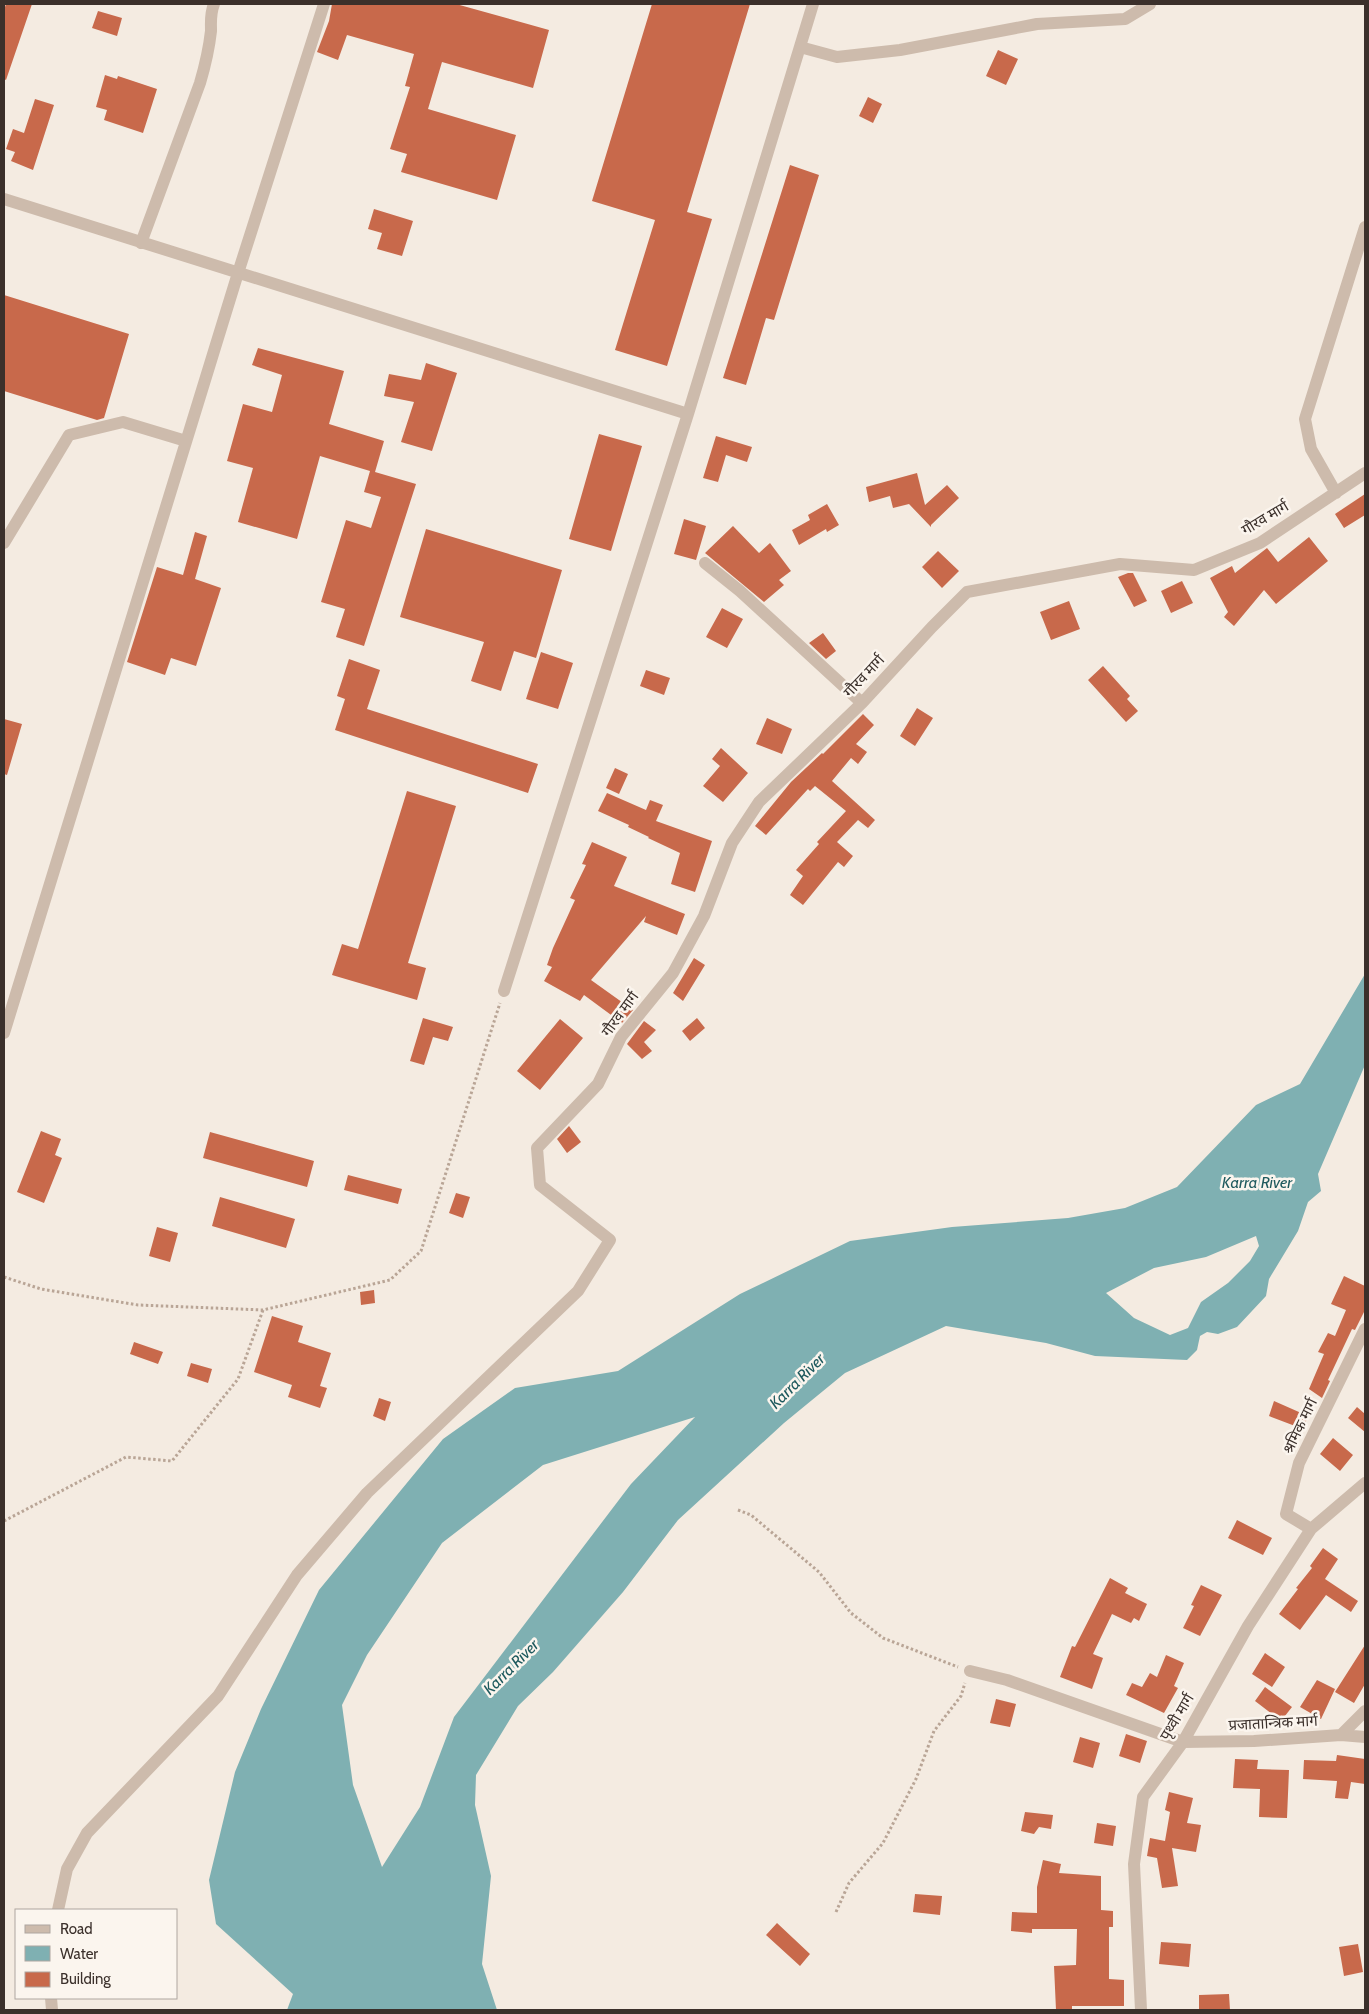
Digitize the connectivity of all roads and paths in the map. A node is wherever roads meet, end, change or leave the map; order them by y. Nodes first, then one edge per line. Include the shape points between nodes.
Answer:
1 (214, 4) edge
2 (324, 4) edge
3 (813, 4) edge
4 (1150, 4) edge
5 (800, 47) junction
6 (4, 200) edge
7 (1365, 227) edge
8 (141, 242) junction
9 (238, 273) junction
10 (688, 414) junction
11 (186, 441) junction
12 (1365, 473) edge
13 (1336, 493) junction
14 (4, 543) edge
15 (705, 563) dead end
16 (862, 703) junction
17 (504, 991) joint
18 (4, 1033) edge
19 (4, 1277) edge
20 (263, 1310) junction
21 (1365, 1329) edge
22 (1365, 1484) edge
23 (738, 1510) dead end
24 (4, 1521) edge
25 (1311, 1529) junction
26 (970, 1671) junction
27 (1365, 1711) edge
28 (1341, 1736) junction
29 (1365, 1738) edge
30 (1183, 1742) junction
31 (58, 1909) edge
32 (836, 1912) dead end
33 (1141, 2010) edge

1 - 8 street via 200,83
2 - 9 street
3 - 5 street
4 - 5 street via 1125,19 1037,24 873,53 837,57
5 - 10 street
6 - 8 street
7 - 13 street via 1305,419 1311,449
8 - 9 street
9 - 10 street
9 - 11 street
10 - 17 street
11 - 14 street via 123,422 69,435
11 - 18 street
12 - 13 street, गौरव मार्ग
13 - 16 street, गौरव मार्ग via 1260,543 1194,570 1120,564 967,592
15 - 16 street
16 - 31 street, गौरव मार्ग via 759,802 732,843 704,916 672,973 621,1036 598,1084 537,1148 540,1185 610,1240 578,1291 367,1493 297,1575 218,1696 87,1833 66,1869
17 - 20 path via 421,1251 390,1280
19 - 20 path via 41,1289 138,1304
20 - 24 path via 238,1379 172,1461 126,1457
21 - 25 street, श्रमिक मार्ग via 1299,1463 1286,1514
22 - 25 street, पृथ्वी मार्ग
23 - 26 path via 751,1515 818,1572 852,1613 883,1638
25 - 30 street, पृथ्वी मार्ग via 1248,1626
26 - 30 street via 1007,1680
26 - 32 path via 961,1696 934,1731 916,1779 882,1843 849,1884
27 - 28 street
28 - 29 street, प्रजातान्त्रिक मार्ग
28 - 30 street, प्रजातान्त्रिक मार्ग
30 - 33 street, पृथ्वी मार्ग via 1143,1797 1134,1864

